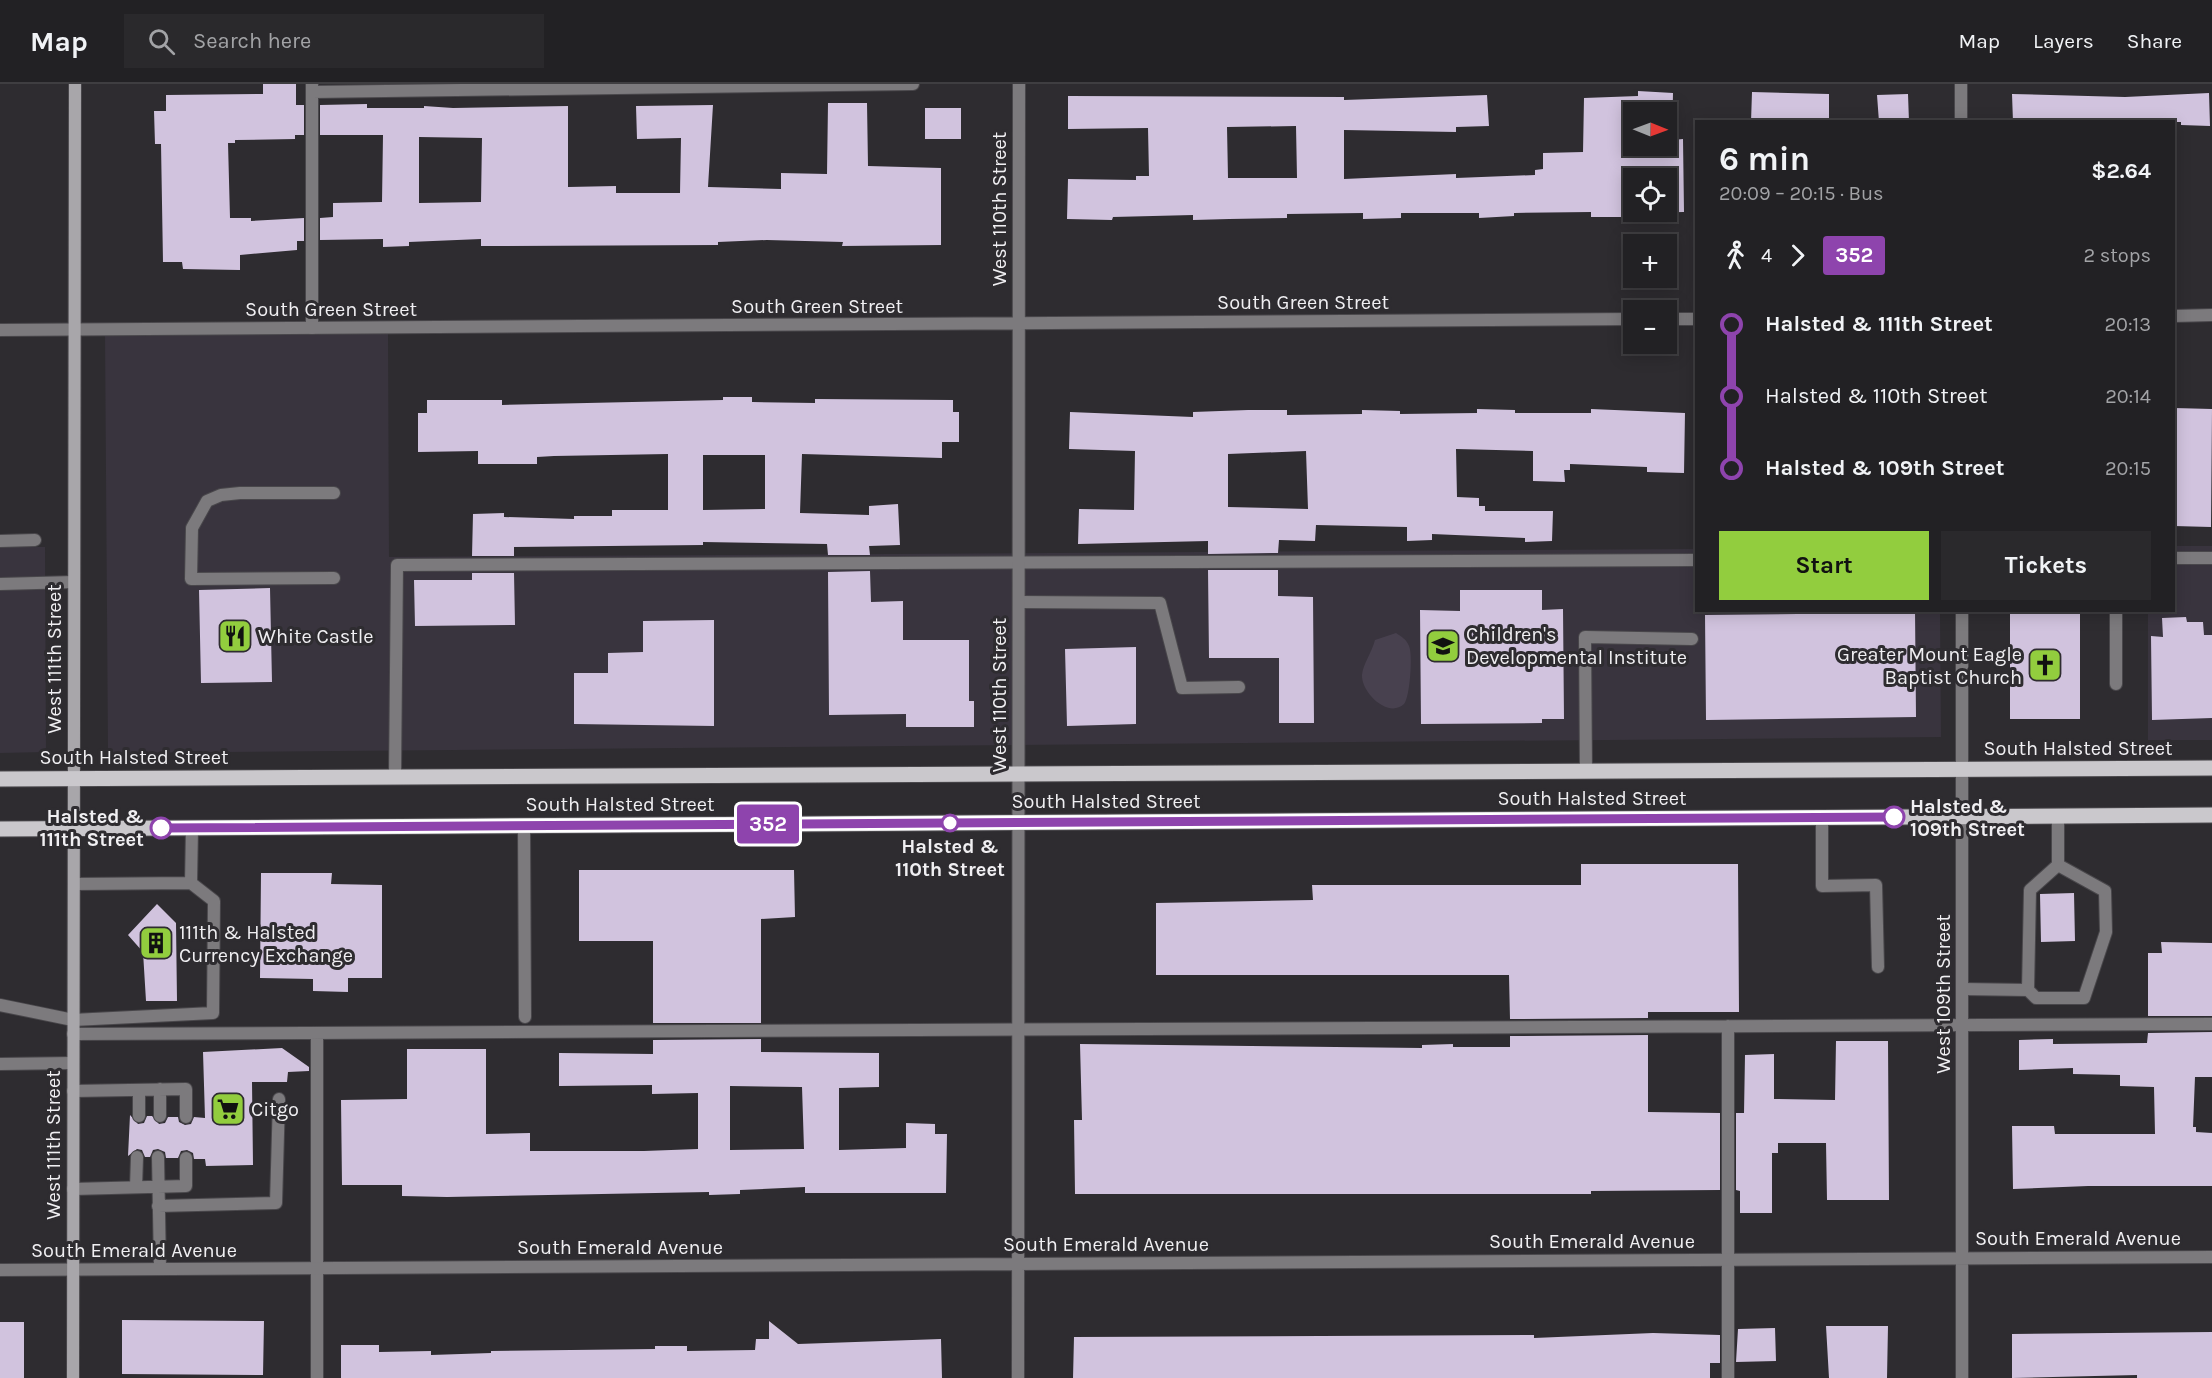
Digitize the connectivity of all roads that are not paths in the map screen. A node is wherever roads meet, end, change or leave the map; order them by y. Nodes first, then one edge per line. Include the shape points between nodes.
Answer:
1 (75, 84) edge
2 (914, 84) edge
3 (1019, 84) edge
4 (1961, 84) edge
5 (312, 88) edge
6 (1961, 120) edge
7 (2212, 315) edge
8 (2175, 316) edge
9 (1677, 319) edge
10 (1695, 319) edge
11 (1623, 320) edge
12 (1018, 324) junction
13 (312, 328) junction
14 (0, 330) edge
15 (74, 330) junction
16 (334, 493) dead end
17 (35, 540) dead end
18 (0, 541) edge
19 (2175, 558) edge
20 (2212, 558) edge
21 (1695, 560) edge
22 (1019, 562) junction
23 (334, 578) dead end
24 (74, 582) junction
25 (0, 584) edge
26 (1019, 602) junction
27 (1962, 612) edge
28 (2116, 612) edge
29 (1692, 639) dead end
30 (2116, 684) dead end
31 (1239, 687) dead end
32 (2212, 768) edge
33 (1963, 769) junction
34 (1586, 771) junction
35 (1019, 774) junction
36 (395, 777) junction
37 (0, 778) edge
38 (73, 778) junction
39 (2212, 815) edge
40 (1963, 816) junction
41 (2058, 816) junction
42 (1822, 817) junction
43 (1019, 822) junction
44 (524, 825) junction
45 (74, 828) junction
46 (192, 828) junction
47 (0, 829) edge
48 (2058, 865) junction
49 (191, 883) junction
50 (74, 884) junction
51 (1878, 967) dead end
52 (1962, 989) junction
53 (2028, 990) junction
54 (0, 1005) edge
55 (525, 1017) dead end
56 (73, 1020) junction
57 (1962, 1024) junction
58 (2212, 1024) edge
59 (1728, 1026) junction
60 (1018, 1029) junction
61 (317, 1033) junction
62 (73, 1034) junction
63 (73, 1063) junction
64 (0, 1064) edge
65 (160, 1089) junction
66 (139, 1090) junction
67 (73, 1091) junction
68 (279, 1099) dead end
69 (139, 1116) dead end
70 (160, 1116) dead end
71 (186, 1117) dead end
72 (137, 1157) dead end
73 (158, 1157) dead end
74 (186, 1158) dead end
75 (136, 1187) junction
76 (158, 1187) junction
77 (73, 1189) junction
78 (158, 1206) junction
79 (2212, 1257) edge
80 (1962, 1258) junction
81 (1728, 1260) junction
82 (1018, 1264) junction
83 (160, 1268) junction
84 (317, 1268) junction
85 (0, 1270) edge
86 (73, 1270) junction
87 (73, 1378) edge
88 (317, 1378) edge
89 (1018, 1378) edge
90 (1728, 1378) edge
91 (1962, 1378) edge

1 - 15 main road, West 111th Street
2 - 5 street
3 - 12 street, West 110th Street
4 - 6 street
5 - 13 street
7 - 8 street
9 - 10 street
11 - 12 street, South Green Street
12 - 13 street, South Green Street
12 - 22 street, West 110th Street
13 - 15 street, South Green Street
14 - 15 street, South Green Street
15 - 24 main road, West 111th Street
16 - 23 street via 221,495 207,501 192,528 191,579
17 - 18 street
19 - 20 street
21 - 22 street
22 - 26 street, West 110th Street
22 - 36 street via 396,565
24 - 25 street
24 - 38 main road, West 111th Street
26 - 31 street via 1160,603 1182,688
26 - 35 street, West 110th Street
27 - 33 street, West 109th Street
28 - 30 street
29 - 34 street via 1585,638
32 - 33 main road, South Halsted Street
33 - 34 main road, South Halsted Street
33 - 40 street, West 109th Street
34 - 35 main road, South Halsted Street
35 - 36 main road, South Halsted Street
35 - 43 street, West 110th Street
36 - 38 main road, South Halsted Street
37 - 38 main road, South Halsted Street
38 - 45 main road, West 111th Street
39 - 41 main road, South Halsted Street
40 - 41 main road, South Halsted Street
40 - 42 main road, South Halsted Street
40 - 52 street, West 109th Street
41 - 48 street
42 - 43 main road, South Halsted Street
42 - 51 street via 1822,886 1876,885
43 - 44 main road, South Halsted Street
43 - 60 street, West 110th Street
44 - 46 main road, South Halsted Street
44 - 55 street
45 - 46 main road, South Halsted Street
45 - 47 main road, South Halsted Street
45 - 50 main road, West 111th Street
46 - 49 street
48 - 53 street via 2030,890
48 - 53 street via 2105,891 2106,932 2084,998 2036,998
49 - 50 street
49 - 56 street via 214,901 213,1013
50 - 56 main road, West 111th Street
52 - 53 street
52 - 57 street, West 109th Street
54 - 56 street
56 - 62 main road, West 111th Street
57 - 58 street
57 - 59 street
57 - 80 street, West 109th Street
59 - 60 street
59 - 81 street
60 - 61 street
60 - 82 street, West 110th Street
61 - 62 street
61 - 84 street
62 - 63 main road, West 111th Street
63 - 64 street
63 - 67 main road, West 111th Street
65 - 66 street
65 - 70 street
65 - 71 street via 186,1089
66 - 67 street
66 - 69 street
67 - 77 main road, West 111th Street
68 - 78 street via 276,1203
72 - 75 street
73 - 76 street
74 - 76 street via 186,1186
75 - 76 street
75 - 77 street
76 - 78 street
77 - 86 main road, West 111th Street
78 - 83 street
79 - 80 street, South Emerald Avenue
80 - 81 street, South Emerald Avenue
80 - 91 street, West 109th Street
81 - 82 street, South Emerald Avenue
81 - 90 street
82 - 84 street, South Emerald Avenue
82 - 89 street, West 110th Street
83 - 84 street, South Emerald Avenue
83 - 86 street, South Emerald Avenue
84 - 88 street
85 - 86 street, South Emerald Avenue
86 - 87 main road, West 111th Street

